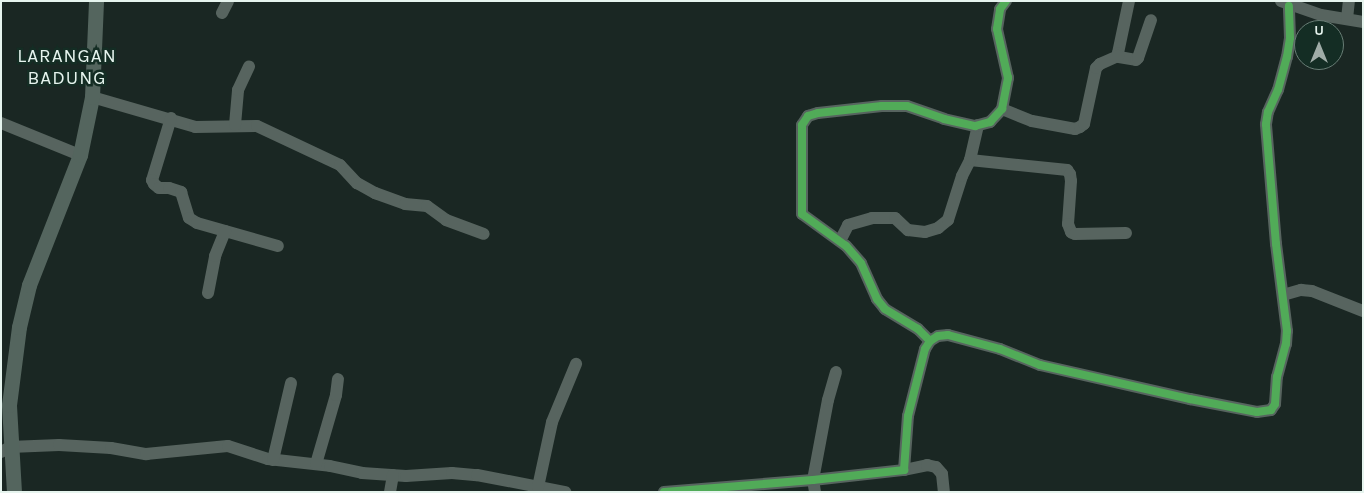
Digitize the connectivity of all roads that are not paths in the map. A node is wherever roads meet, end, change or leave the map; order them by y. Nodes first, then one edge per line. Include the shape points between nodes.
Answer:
1 (96, 1) edge
2 (228, 1) edge
3 (1006, 1) edge
4 (1129, 1) edge
5 (1349, 1) edge
6 (1285, 4) edge
7 (222, 13) dead end
8 (1347, 19) junction
9 (1151, 20) dead end
10 (1363, 22) edge
11 (1118, 56) junction
12 (248, 66) dead end
13 (92, 97) junction
14 (1002, 109) junction
15 (170, 118) junction
16 (1, 123) edge
17 (235, 125) junction
18 (978, 125) junction
19 (80, 155) junction
20 (970, 160) junction
21 (225, 231) junction
22 (1126, 233) dead end
23 (484, 234) dead end
24 (840, 241) junction
25 (278, 246) dead end
26 (208, 293) dead end
27 (1283, 295) junction
28 (1363, 310) edge
29 (930, 341) junction
30 (576, 364) dead end
31 (836, 372) dead end
32 (338, 379) dead end
33 (291, 383) dead end
34 (6, 449) edge
35 (273, 460) junction
36 (316, 464) junction
37 (904, 470) junction
38 (393, 476) junction
39 (814, 486) edge
40 (538, 487) junction
41 (14, 492) edge
42 (390, 492) edge
43 (565, 492) edge
44 (664, 492) edge
45 (944, 492) edge

1 - 13 main road
2 - 7 street
3 - 14 street via 997,20 1008,78
4 - 11 street
5 - 8 street
6 - 8 street
6 - 27 street via 1287,57 1266,124
8 - 10 street
9 - 11 street via 1138,58
11 - 14 street via 1096,68 1084,124 1080,128 1032,121
12 - 17 street via 238,90
13 - 15 street
13 - 19 main road
14 - 18 street via 990,122
15 - 17 street via 207,128
15 - 21 street via 154,184 181,192 189,218
16 - 19 street
17 - 23 street via 257,126 273,132 340,165 357,184 375,193 405,204 427,206 446,220
18 - 20 street
18 - 24 street via 944,119 907,106 882,106 808,116 802,124 802,214
19 - 34 main road via 37,262 20,319
20 - 22 street via 1067,170 1071,181 1068,224 1071,232
20 - 24 street via 948,220 938,228 925,232 908,230 896,218 881,216 848,224
21 - 25 street
21 - 26 street via 214,256
24 - 29 street via 861,263 885,309 918,329
27 - 28 street via 1312,291
27 - 29 street via 1286,344 1276,377 1275,404 1272,410 1262,412 1040,365 1000,349 948,335
29 - 37 street via 925,349 908,416
30 - 40 street via 552,422
31 - 39 street via 828,400
32 - 36 street
33 - 35 street
34 - 35 street via 75,445 146,454 228,446
34 - 41 main road
35 - 36 street
36 - 38 street via 362,474
37 - 39 street
37 - 45 street via 936,467 942,474
38 - 40 street via 452,473
38 - 42 street
39 - 44 street
40 - 43 street

